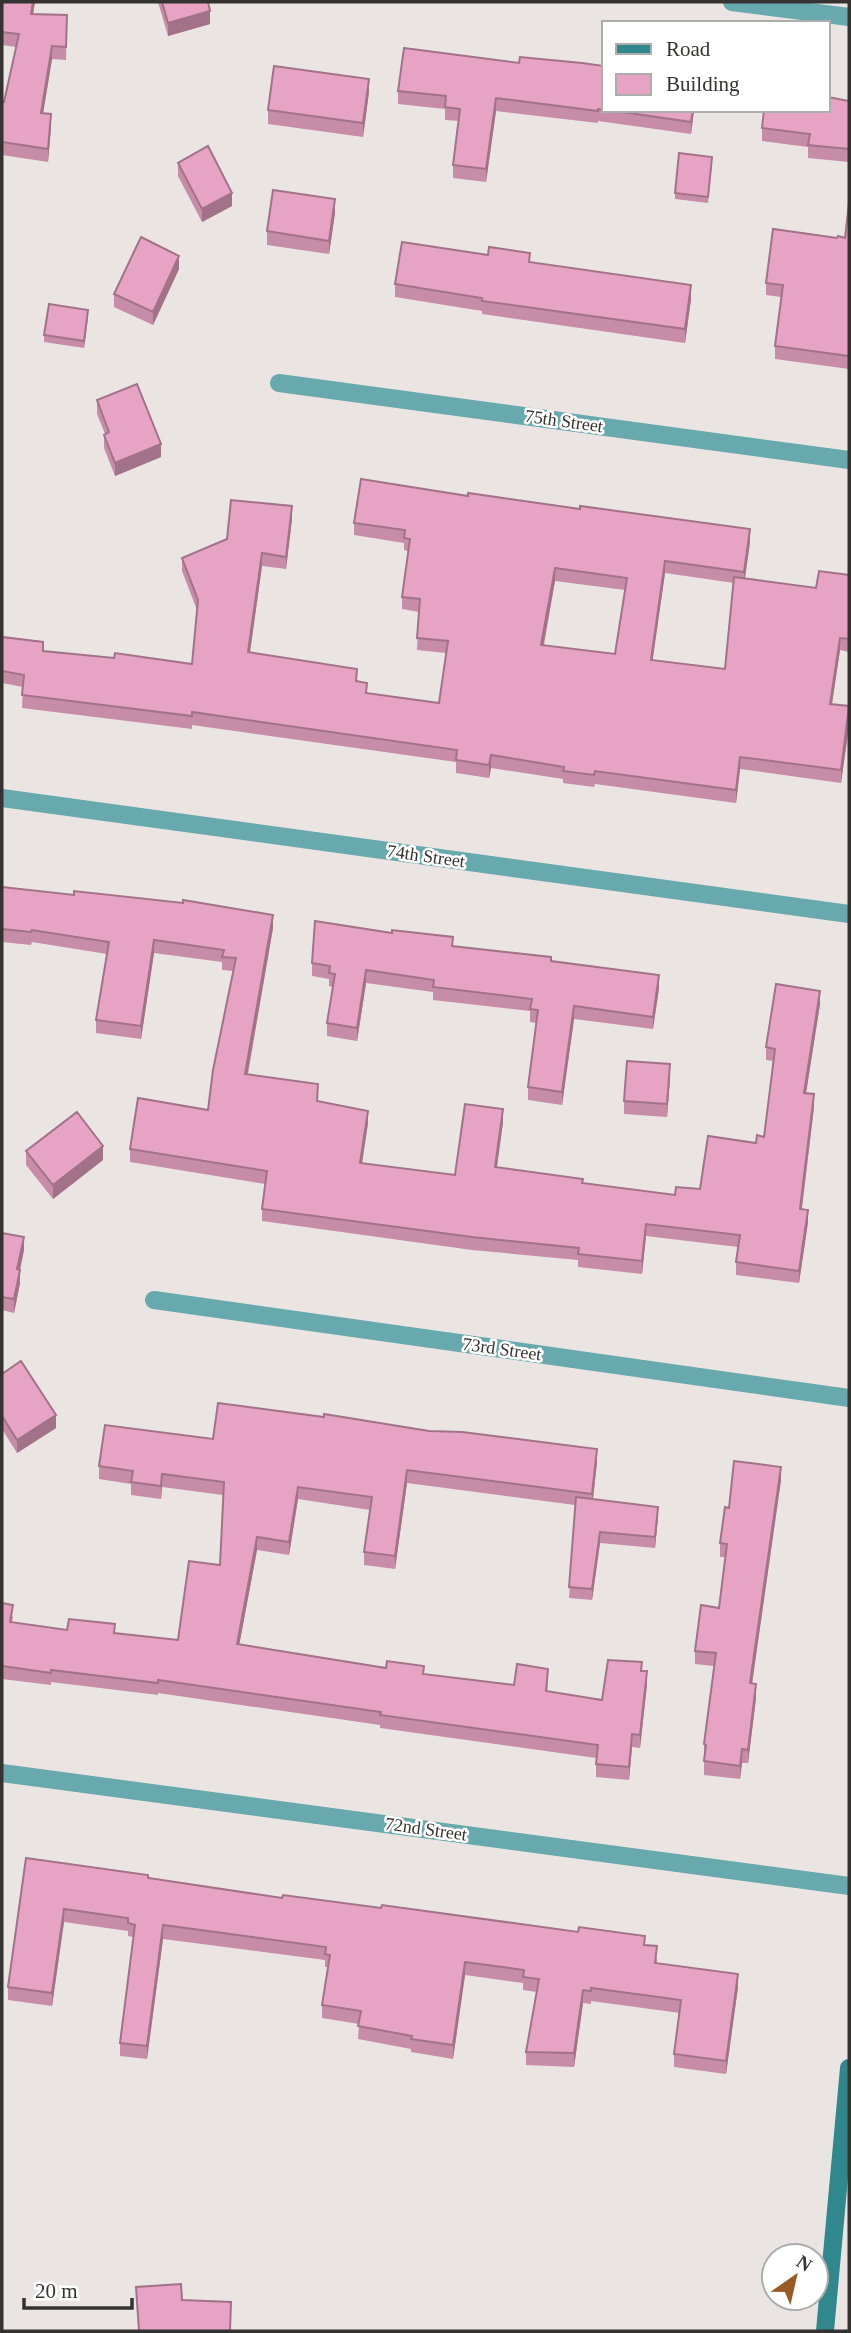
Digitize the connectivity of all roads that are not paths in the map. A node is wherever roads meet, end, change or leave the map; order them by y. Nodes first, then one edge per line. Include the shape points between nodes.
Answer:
1 (732, 2) edge
2 (849, 18) edge
3 (279, 383) dead end
4 (849, 460) edge
5 (2, 798) edge
6 (849, 914) edge
7 (154, 1300) dead end
8 (849, 1398) edge
9 (2, 1773) edge
10 (849, 1886) edge
11 (849, 2068) edge
12 (825, 2331) edge

1 - 2 street
3 - 4 street, 75th Street
5 - 6 street, 74th Street
7 - 8 street, 73rd Street
9 - 10 street, 72nd Street
11 - 12 street

